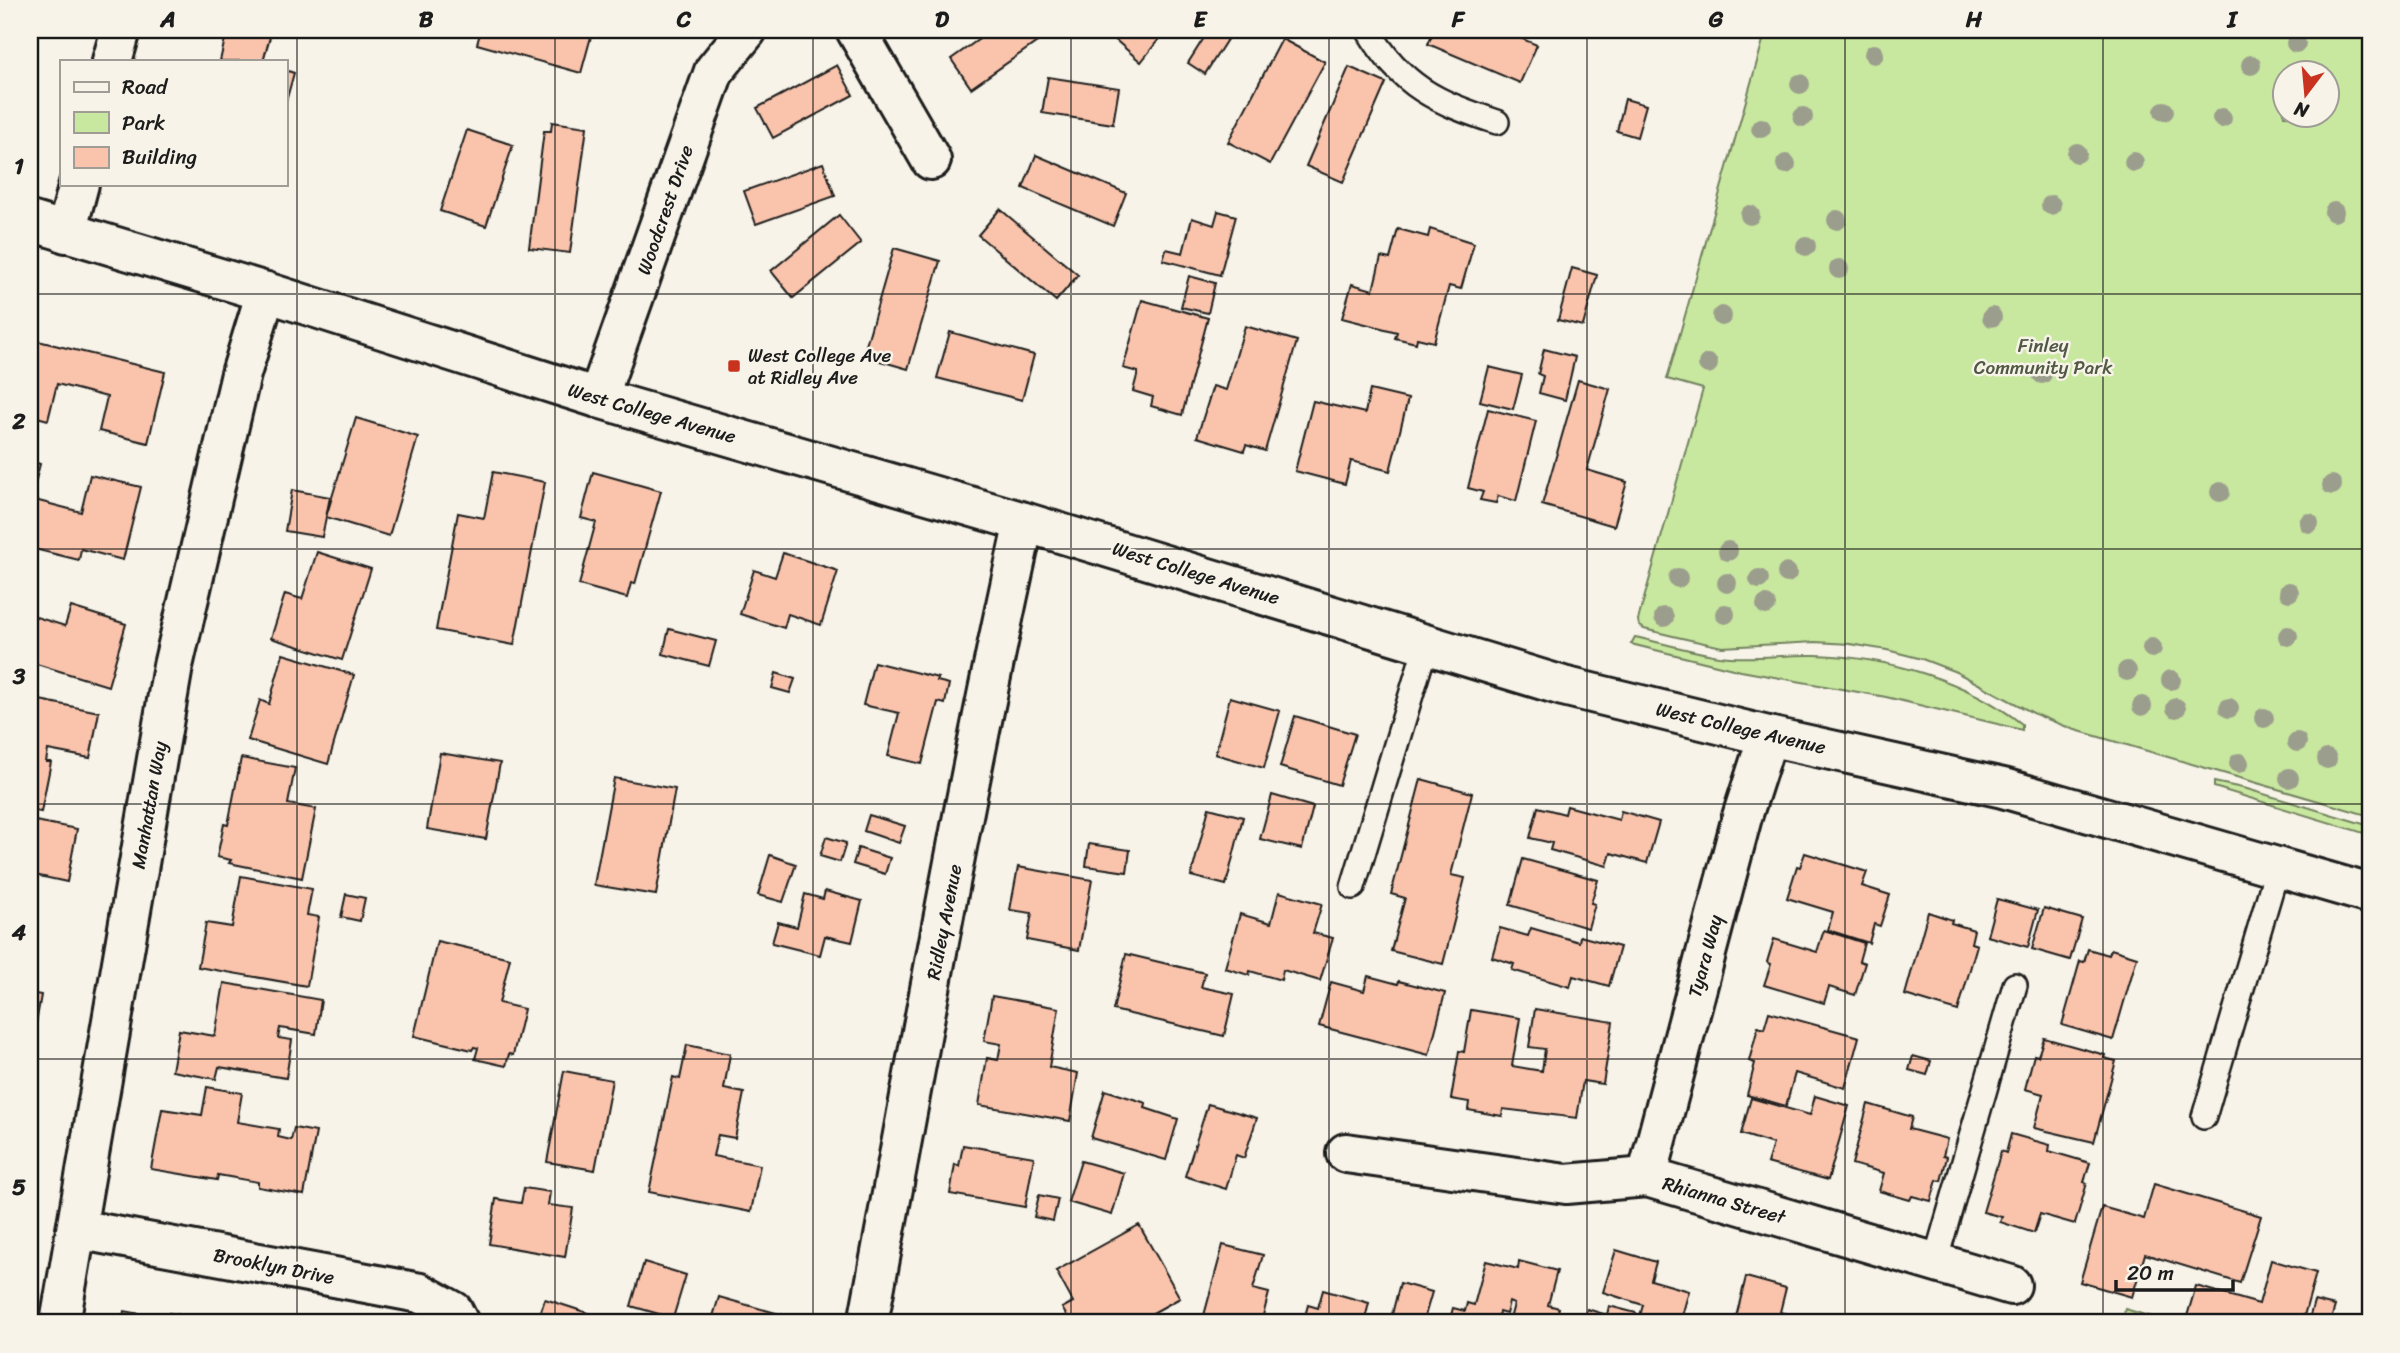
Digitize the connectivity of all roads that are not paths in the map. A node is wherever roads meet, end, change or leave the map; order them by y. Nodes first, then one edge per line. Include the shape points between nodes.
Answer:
1 (121, 30) edge
2 (747, 30) edge
3 (856, 30) edge
4 (1368, 30) edge
5 (112, 60) edge
6 (1497, 122) dead end
7 (931, 160) dead end
8 (78, 186) edge
9 (30, 222) edge
10 (66, 233) junction
11 (266, 292) junction
12 (598, 398) junction
13 (1024, 522) junction
14 (1427, 642) junction
15 (1768, 736) junction
16 (2278, 866) junction
17 (1353, 887) dead end
18 (2370, 894) edge
19 (2015, 985) dead end
20 (2204, 1117) dead end
21 (1346, 1153) dead end
22 (1647, 1177) junction
23 (77, 1229) junction
24 (1935, 1262) junction
25 (2011, 1285) dead end
26 (60, 1323) edge
27 (459, 1323) edge
28 (868, 1323) edge

1 - 5 street
2 - 12 street, Woodcrest Drive via 713,71
3 - 7 street
4 - 6 lane via 1387,60 1422,92
8 - 10 street
9 - 10 street, West College Avenue
10 - 11 street, West College Avenue
11 - 12 street, West College Avenue
11 - 23 street, Manhattan Way via 241,374 173,666
12 - 13 street, West College Avenue
13 - 14 street, West College Avenue
13 - 28 street, Ridley Avenue
14 - 15 street, West College Avenue via 1563,686
14 - 17 lane
15 - 16 street, West College Avenue via 2003,788
15 - 22 street, Tyara Way via 1742,817
16 - 18 street, West College Avenue
16 - 20 lane
19 - 24 lane
21 - 22 street, Rhianna Street via 1566,1184
22 - 24 street, Rhianna Street
23 - 26 street, Manhattan Way
23 - 27 street, Brooklyn Drive via 420,1293 453,1311
24 - 25 street, Rhianna Street

